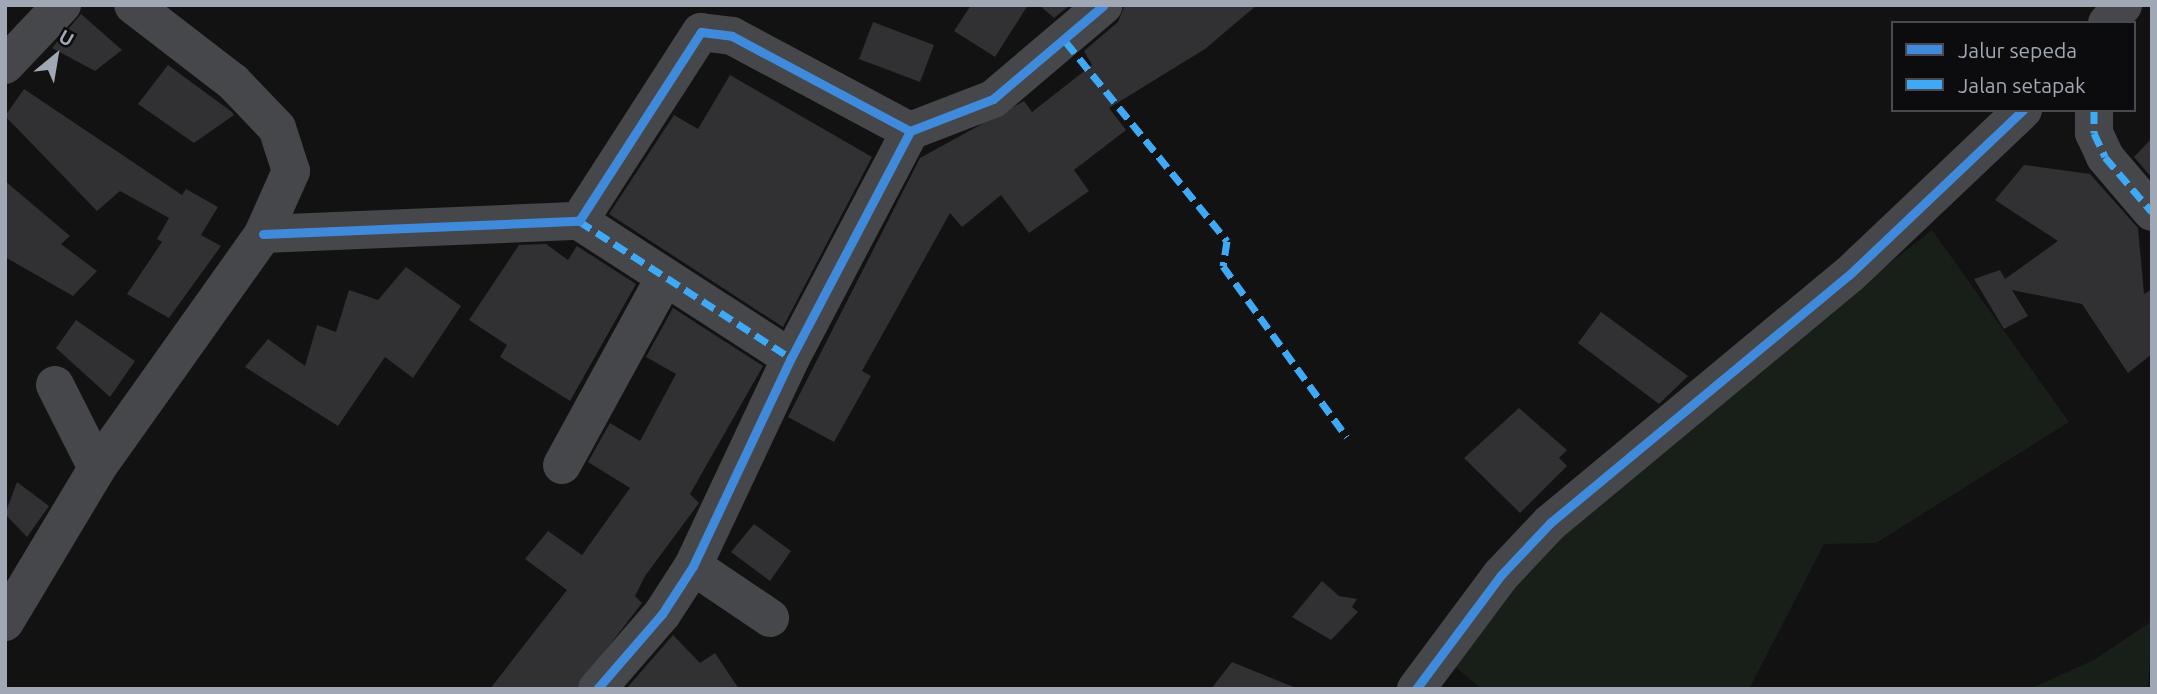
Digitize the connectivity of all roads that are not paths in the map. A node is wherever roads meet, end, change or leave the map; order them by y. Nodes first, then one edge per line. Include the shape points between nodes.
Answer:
1 (62, 5) edge
2 (133, 5) edge
3 (1104, 5) edge
4 (2123, 5) edge
5 (698, 19) edge
6 (2109, 21) edge
7 (5, 65) edge
8 (2022, 112) edge
9 (2094, 112) edge
10 (910, 131) junction
11 (2152, 212) edge
12 (579, 221) junction
13 (263, 234) junction
14 (665, 277) junction
15 (791, 358) junction
16 (55, 385) dead end
17 (562, 465) dead end
18 (97, 468) junction
19 (694, 566) junction
20 (770, 618) dead end
21 (5, 622) edge
22 (597, 689) edge
23 (1416, 689) edge

1 - 7 street
2 - 13 street via 233,82 277,128 291,171
3 - 10 street via 993,99
4 - 6 street
5 - 10 street
5 - 12 street
8 - 23 street via 1849,275 1550,523 1501,575
9 - 11 street via 2094,133 2105,157
10 - 15 street
12 - 13 street
12 - 14 street
13 - 18 street
14 - 15 street
14 - 17 street
15 - 19 street
16 - 18 street
18 - 21 street
19 - 20 street
19 - 22 street via 662,614

